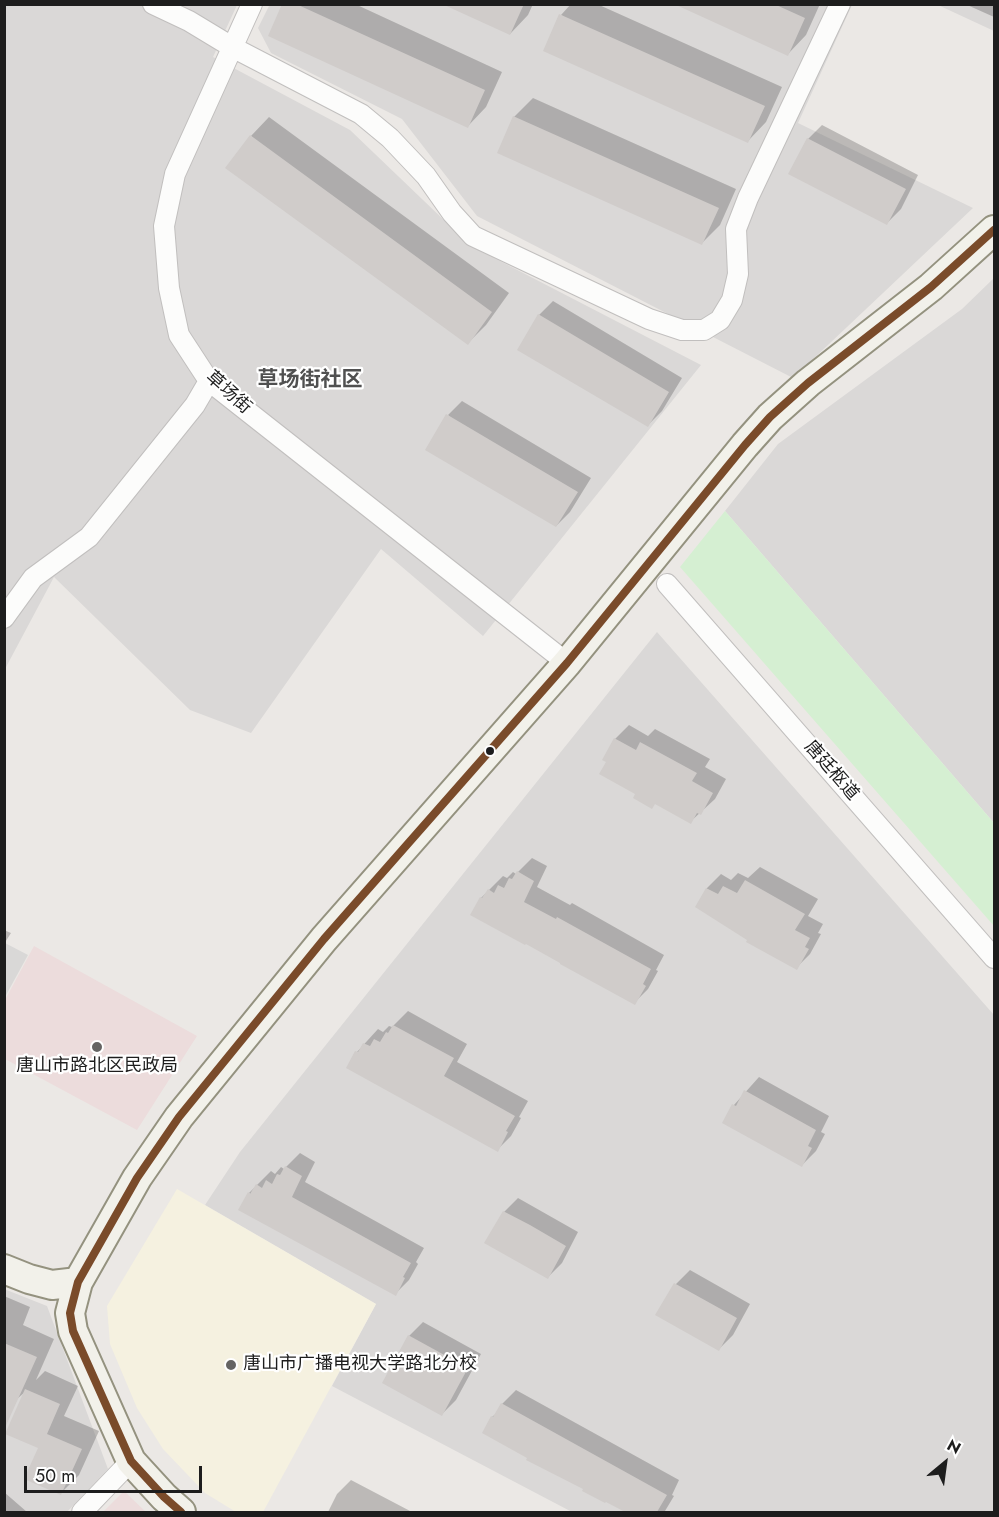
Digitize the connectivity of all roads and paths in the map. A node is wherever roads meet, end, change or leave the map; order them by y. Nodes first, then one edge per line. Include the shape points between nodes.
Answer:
1 (153, 4) edge
2 (252, 4) edge
3 (840, 4) edge
4 (232, 47) junction
5 (994, 230) edge
6 (209, 381) junction
7 (667, 584) dead end
8 (4, 618) edge
9 (567, 663) junction
10 (994, 958) edge
11 (4, 1269) edge
12 (78, 1282) junction
13 (131, 1461) junction
14 (82, 1512) edge
15 (181, 1512) edge

1 - 4 street
2 - 4 street, 草场街
3 - 4 street via 736,228 738,274 732,300 720,320 704,330 682,330 649,319 473,236 426,176 361,114
4 - 6 street, 草场街 via 175,174 164,226 169,288 179,334
5 - 9 street via 931,287 770,417
6 - 8 street via 195,405 89,537 33,578
6 - 9 street, 草场街
7 - 10 street, 唐廷枢道
9 - 12 street via 324,939 179,1118 137,1178
11 - 12 street via 52,1285
12 - 13 street via 70,1313 73,1331
13 - 14 street
13 - 15 street

